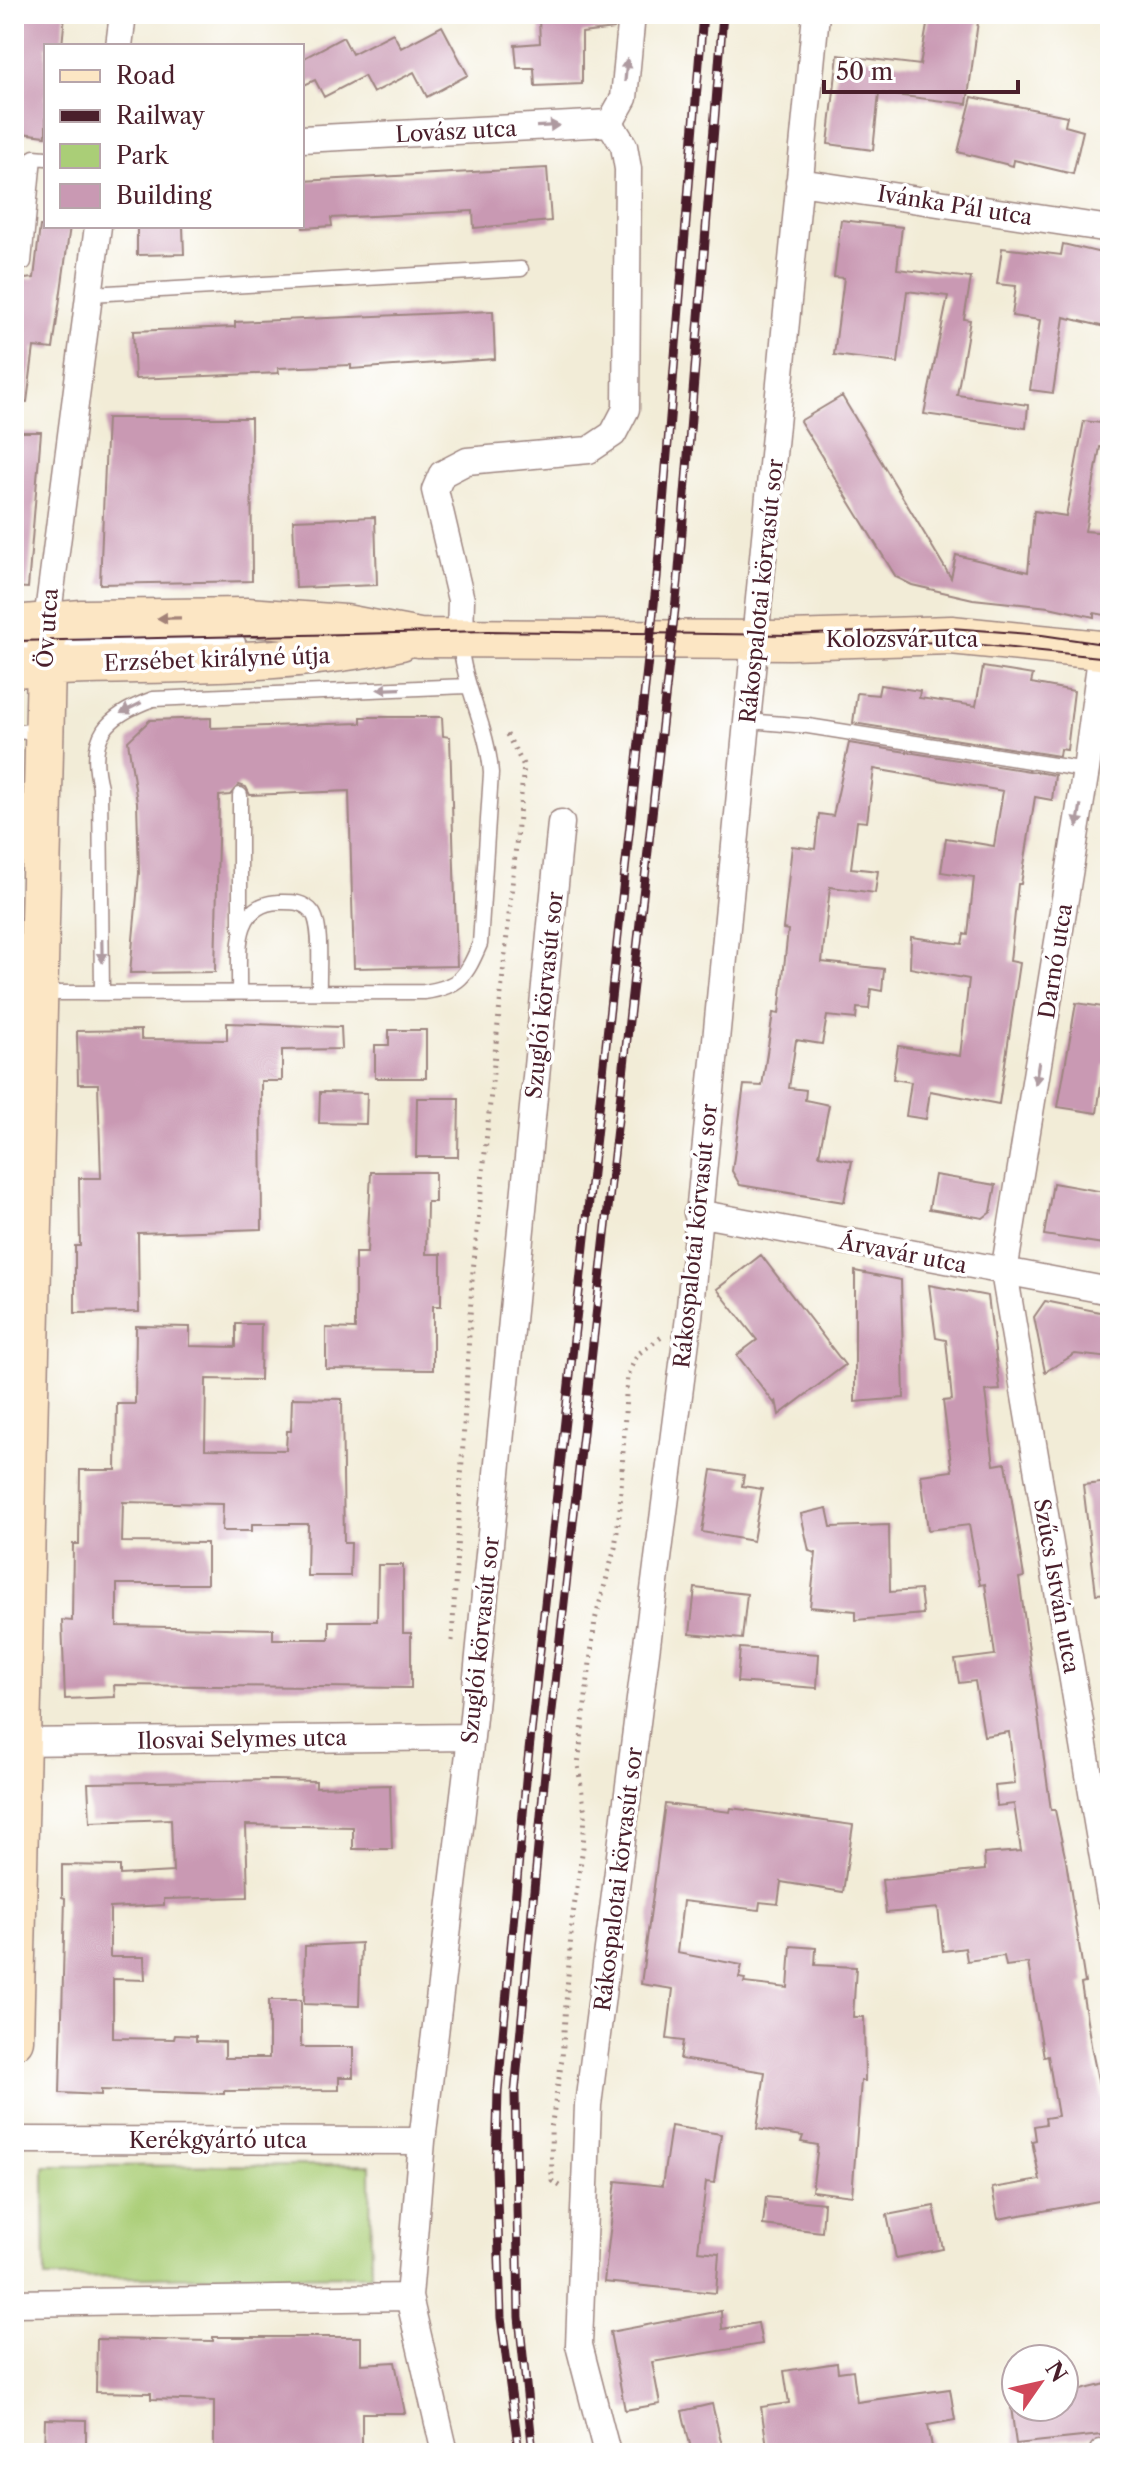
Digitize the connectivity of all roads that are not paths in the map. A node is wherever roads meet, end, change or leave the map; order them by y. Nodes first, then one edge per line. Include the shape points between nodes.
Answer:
1 (123, 14) edge
2 (632, 14) edge
3 (816, 14) edge
4 (119, 44) edge
5 (610, 123) junction
6 (304, 139) edge
7 (44, 158) edge
8 (799, 182) junction
9 (98, 228) edge
10 (1110, 229) edge
11 (14, 263) edge
12 (521, 269) dead end
13 (91, 294) junction
14 (460, 637) junction
15 (419, 638) junction
16 (694, 639) joint
17 (756, 639) junction
18 (295, 641) dead end
19 (249, 642) dead end
20 (30, 645) edge
21 (1106, 650) edge
22 (467, 686) junction
23 (748, 721) junction
24 (28, 732) edge
25 (1086, 770) junction
26 (240, 795) dead end
27 (561, 823) dead end
28 (240, 930) junction
29 (239, 990) junction
30 (102, 992) junction
31 (319, 992) junction
32 (37, 993) junction
33 (25, 1055) edge
34 (697, 1213) junction
35 (1004, 1272) junction
36 (1110, 1291) edge
37 (21, 1407) edge
38 (471, 1737) junction
39 (18, 1742) edge
40 (1110, 1899) edge
41 (14, 2001) edge
42 (14, 2040) edge
43 (14, 2140) edge
44 (422, 2141) junction
45 (409, 2297) junction
46 (14, 2303) edge
47 (1110, 2452) edge
48 (445, 2453) edge
49 (607, 2453) edge
50 (1102, 2453) edge

1 - 4 street
5 -> 2 street via 624,98
3 - 8 street, Rákospalotai körvasút sor
6 -> 5 street, Lovász utca
5 - 14 street via 624,146 628,169 626,409 613,434 589,450 467,461 442,474 435,490 461,600
7 - 11 lane via 34,157 24,262
8 - 10 street, Ivánka Pál utca
8 - 17 street, Rákospalotai körvasút sor
9 - 13 street, Öv utca
12 - 13 lane
13 - 20 street, Öv utca via 62,487
14 - 15 street, Erzsébet királyné útja
14 - 16 street, Erzsébet királyné útja
14 - 22 lane
15 - 18 lane, Erzsébet királyné útja
15 - 20 street, Erzsébet királyné útja via 298,658
16 - 17 street, Kolozsvár utca
17 - 21 street, Kolozsvár utca via 951,635
17 - 23 street, Rákospalotai körvasút sor
19 - 20 lane, Erzsébet királyné útja
20 - 24 street, Öv utca
21 - 25 street, Darnó utca
22 -> 30 lane via 153,699 108,723 93,762 100,787
22 - 31 lane via 489,746 491,773 480,944 469,970 450,989
23 - 25 lane
23 - 34 street, Rákospalotai körvasút sor
24 - 32 street, Öv utca
25 -> 35 street, Darnó utca
26 - 28 lane
27 - 38 street, Szuglói körvasút sor
28 - 29 lane
28 - 31 lane via 265,902 298,901 314,913
29 - 30 lane
29 - 31 lane
30 - 32 lane
32 - 33 street, Öv utca
33 - 37 street, Öv utca
34 - 35 street, Árvavár utca
34 - 49 street, Rákospalotai körvasút sor via 689,1317 588,2105 579,2345
35 - 36 street, Árvavár utca
35 - 40 street, Szűcs István utca
37 - 39 street, Öv utca
38 - 39 street, Ilosvai Selymes utca
38 - 44 street, Szuglói körvasút sor
39 - 41 street, Öv utca
41 - 42 street, Öv utca
43 - 44 street, Kerékgyártó utca
44 - 45 street, Szuglói körvasút sor
45 - 46 street
45 - 48 street, Szuglói körvasút sor
47 - 50 street

